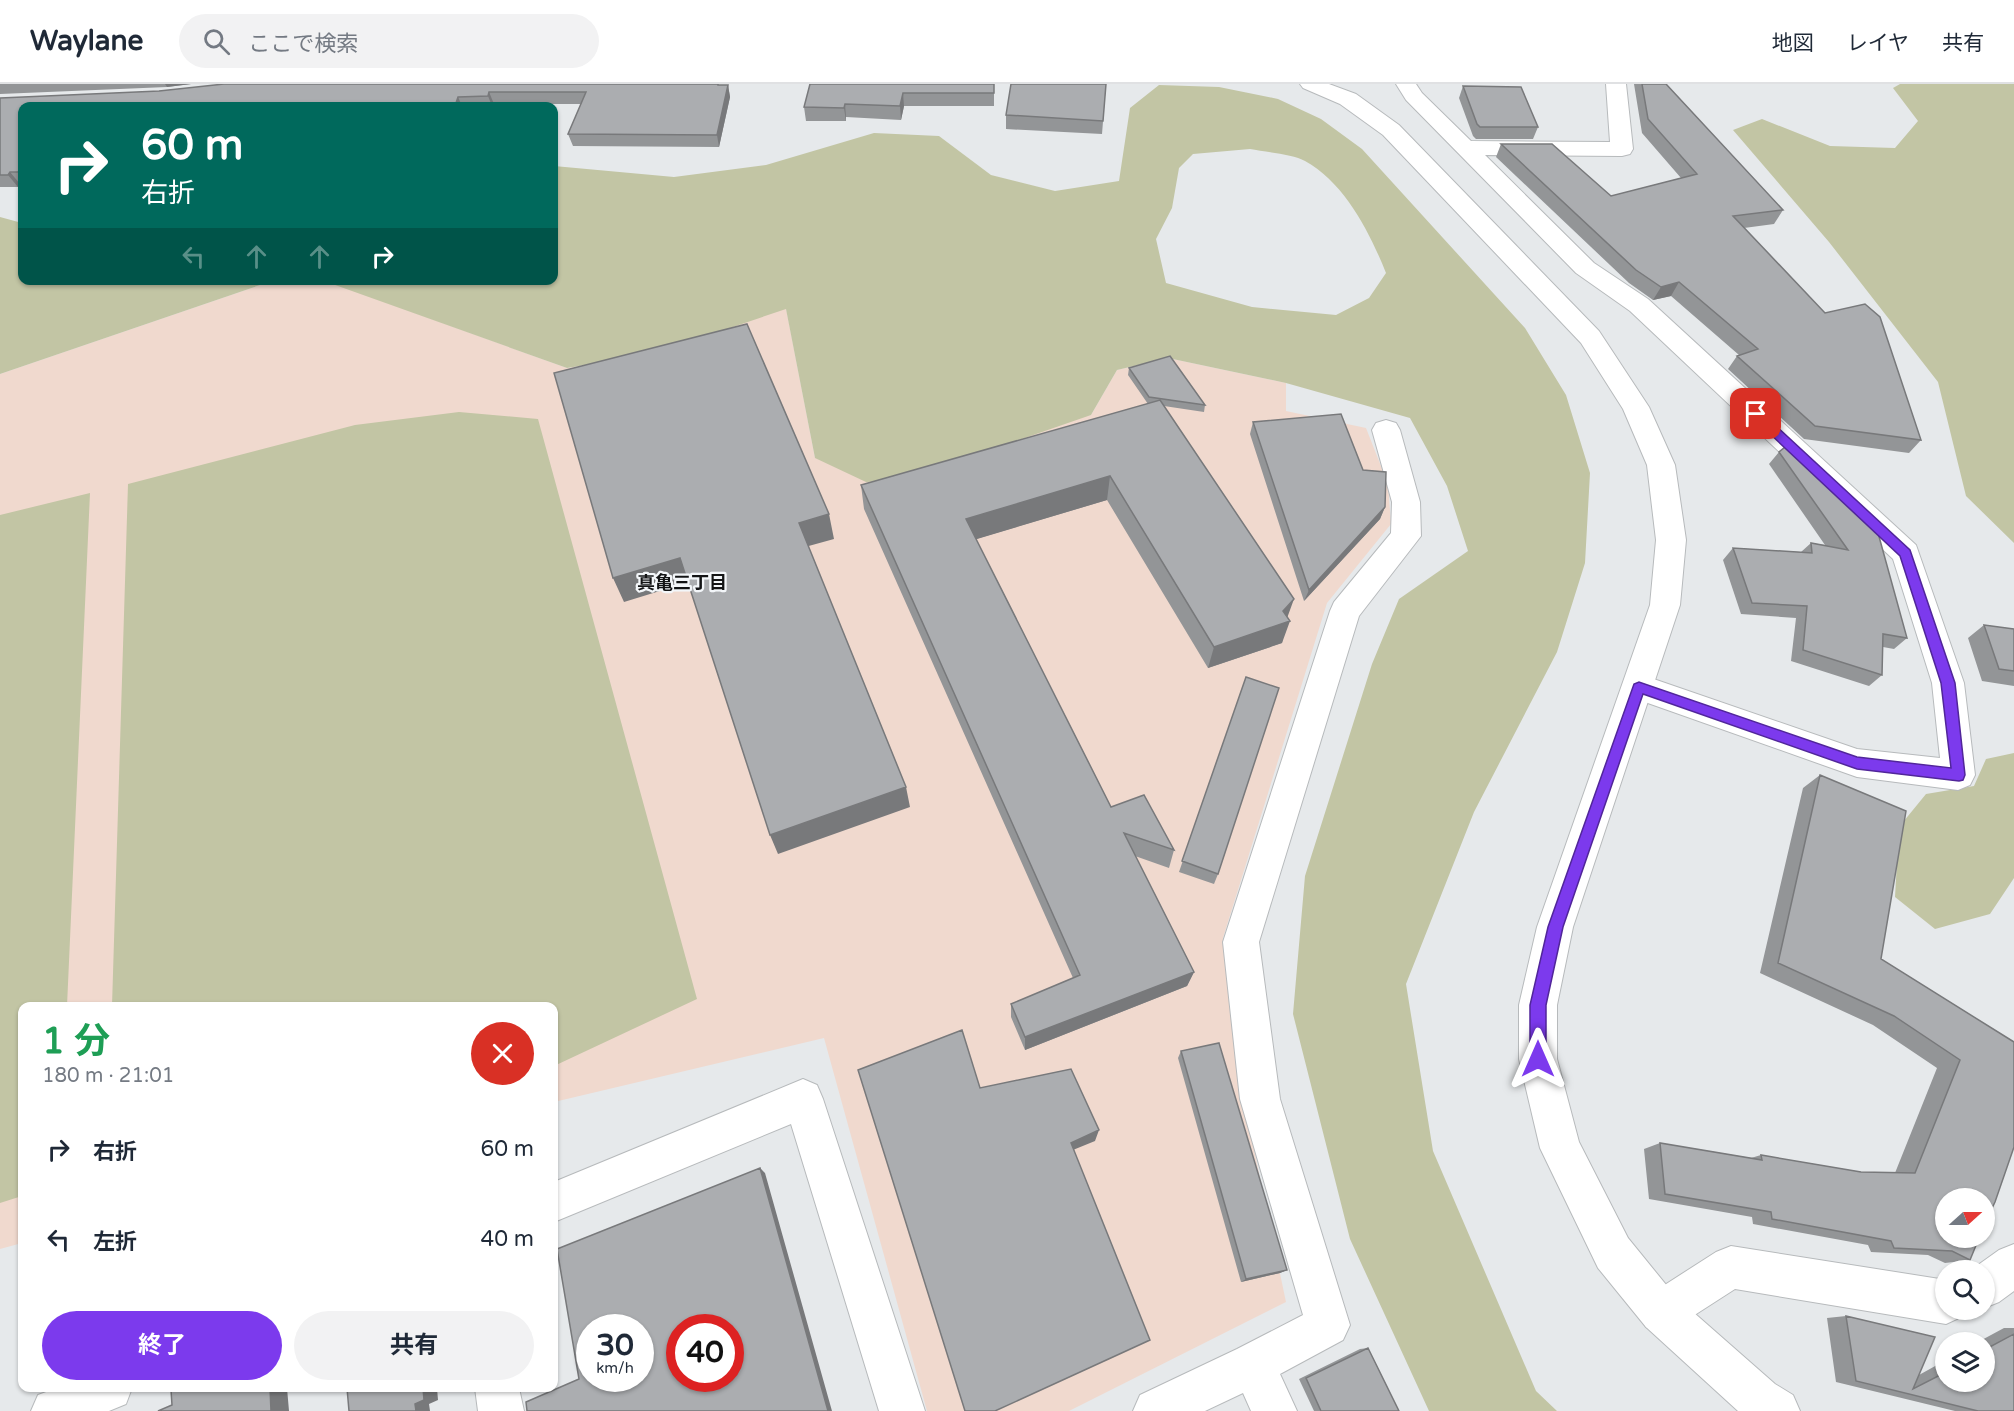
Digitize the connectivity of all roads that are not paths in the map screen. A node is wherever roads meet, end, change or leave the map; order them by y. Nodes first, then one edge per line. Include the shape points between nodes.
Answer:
1 (1310, 84) edge
2 (1406, 84) edge
3 (1616, 84) edge
4 (1466, 148) junction
5 (1386, 430) dead end
6 (1639, 687) junction
7 (558, 1200) edge
8 (2014, 1265) edge
9 (1995, 1279) edge
10 (1935, 1300) edge
11 (1661, 1312) junction
12 (1253, 1365) junction
13 (498, 1392) edge
14 (501, 1411) edge
15 (902, 1411) edge
16 (1156, 1411) edge
17 (1274, 1411) edge
18 (1777, 1411) edge

1 - 6 street via 1348,99 1391,130 1590,337 1636,407 1661,465 1671,540 1665,605
2 - 4 street via 1413,96
3 - 4 street via 1622,149
4 - 6 street via 1585,268 1639,305 1906,553 1948,683 1959,775 1857,763
5 - 12 street via 1406,502 1406,536 1345,611 1241,942 1260,1099 1328,1325
6 - 11 street via 1556,927 1538,1005 1538,1059 1560,1148 1613,1253
7 - 15 street via 803,1099
8 - 9 street
10 - 11 street via 1731,1267
11 - 18 street via 1759,1400
12 - 16 street
12 - 17 street
13 - 14 street

